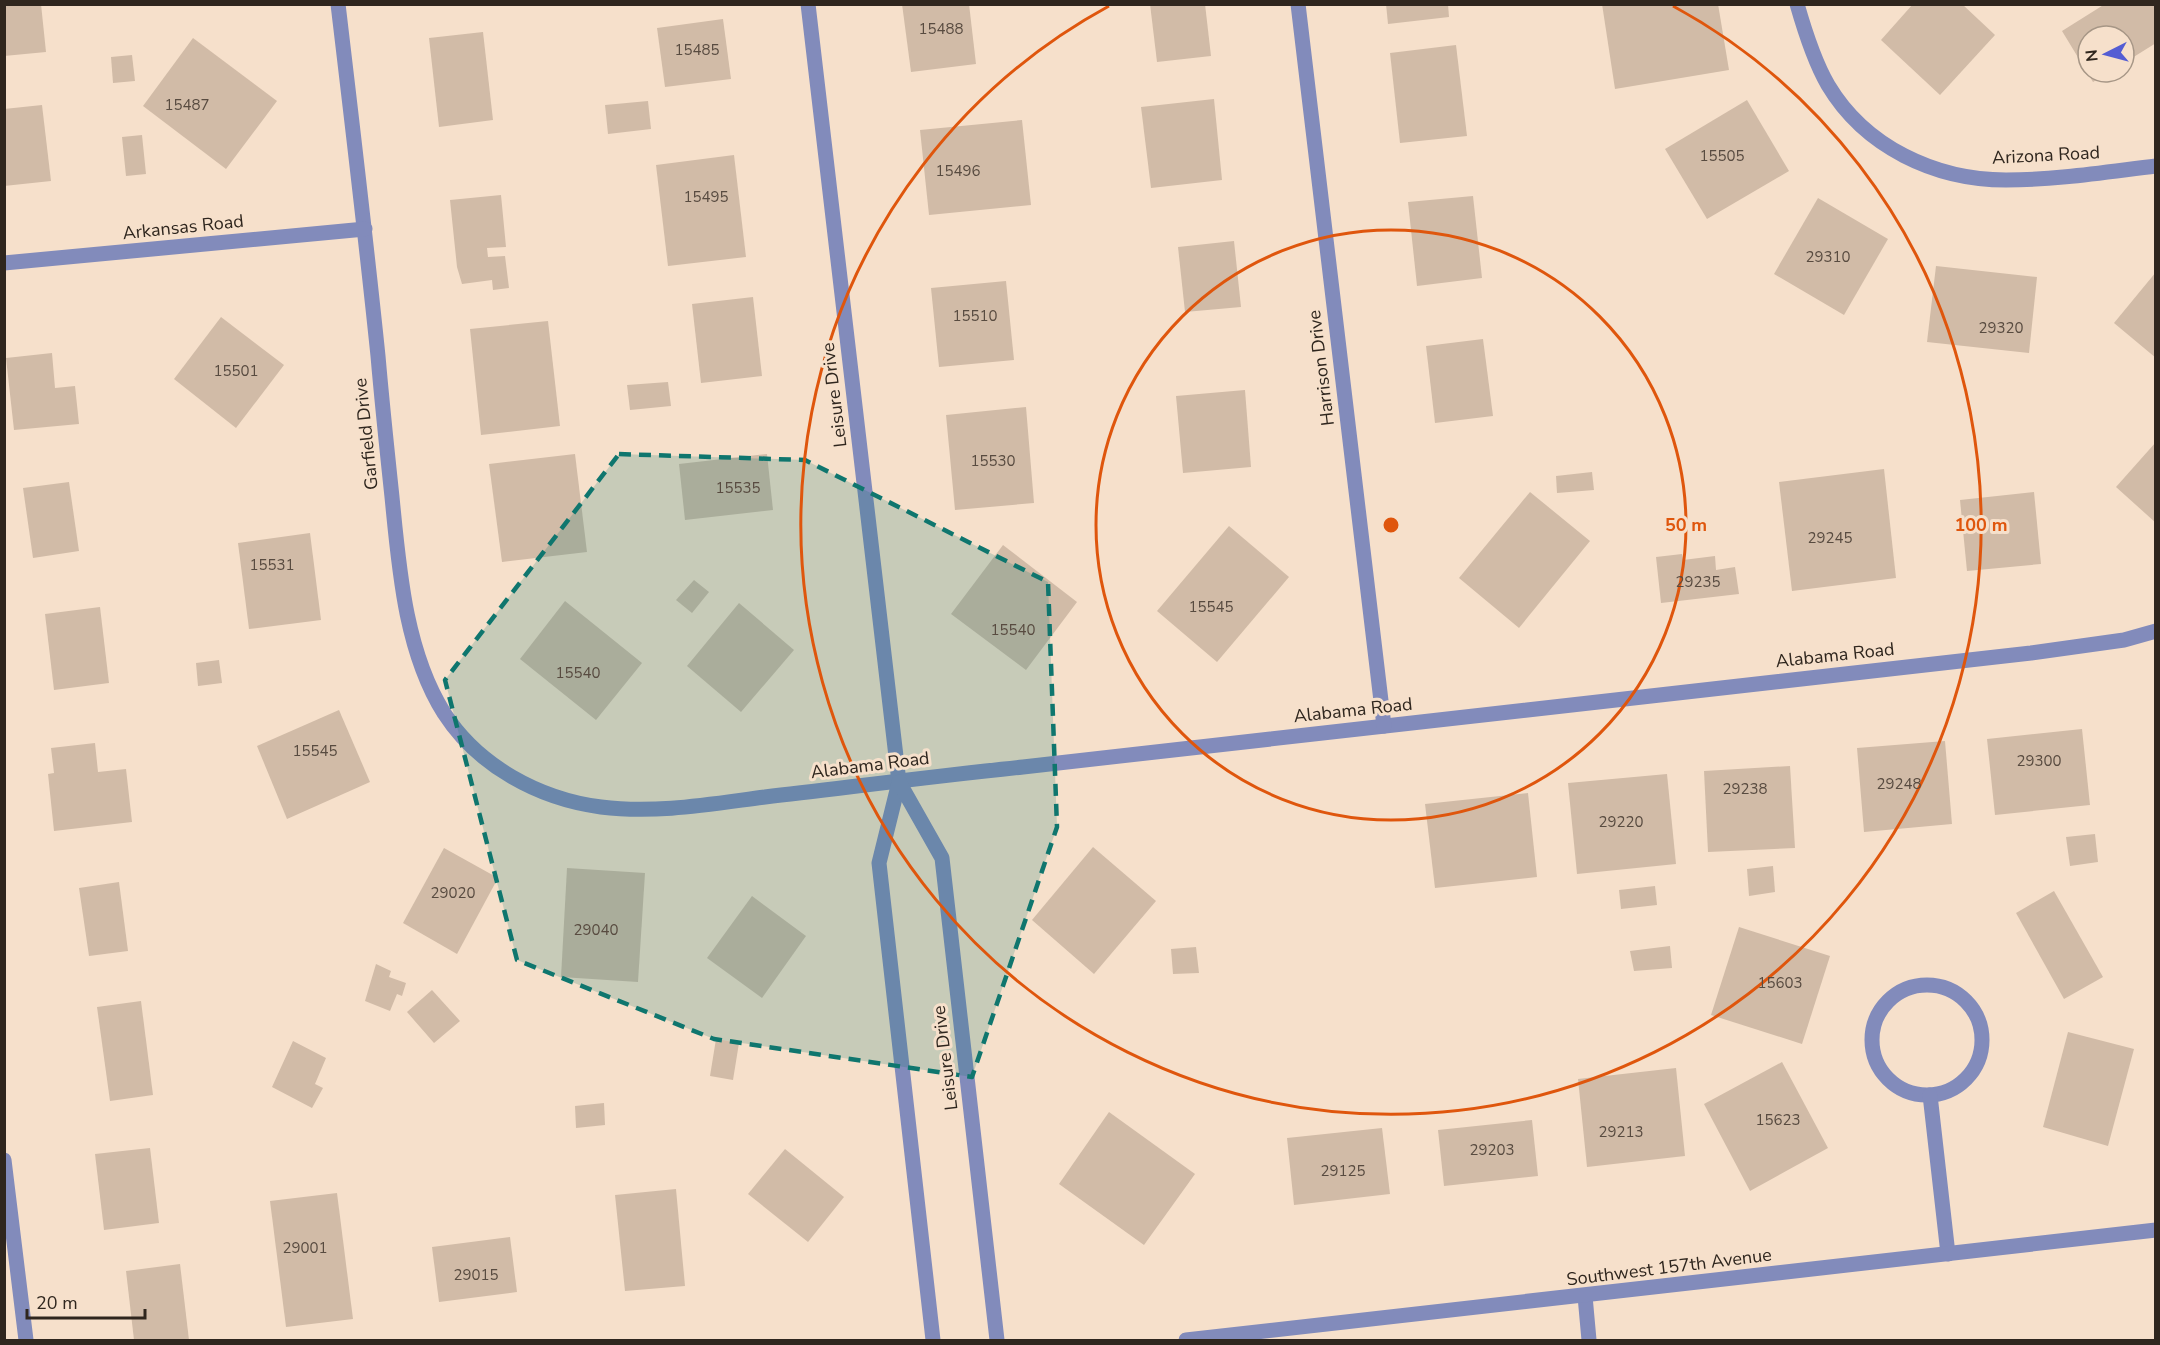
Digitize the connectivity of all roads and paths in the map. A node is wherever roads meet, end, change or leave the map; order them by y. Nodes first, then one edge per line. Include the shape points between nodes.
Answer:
1 (338, 4) edge
2 (808, 4) edge
3 (1298, 4) edge
4 (1797, 4) edge
5 (2156, 166) edge
6 (365, 229) junction
7 (4, 263) edge
8 (2156, 631) edge
9 (1384, 726) junction
10 (899, 782) junction
11 (554, 795) joint
12 (1930, 1095) junction
13 (4, 1160) edge
14 (2156, 1230) edge
15 (1948, 1254) junction
16 (1585, 1296) junction
17 (26, 1341) edge
18 (933, 1341) edge
19 (997, 1341) edge
20 (1186, 1341) edge
21 (1588, 1341) edge

1 - 6 street, Garfield Drive
2 - 10 street, Leisure Drive
3 - 9 street, Harrison Drive
4 - 5 street, Arizona Road via 1827,84 1841,105 1874,138 1916,161 1958,174 2004,180
6 - 7 street, Arkansas Road
6 - 11 street, Garfield Drive via 397,549 419,657 445,714 467,742 503,773
8 - 9 street, Alabama Road via 2124,640 2031,653
9 - 10 street, Alabama Road
10 - 11 street, Alabama Road via 658,809 606,808
10 - 18 street, Leisure Drive via 879,863
10 - 19 street, Leisure Drive via 942,858
12 - 12 street via 1949,1091 1964,1082 1975,1068 1982,1034 1973,1010 1954,992 1919,985 1886,1003 1876,1019 1872,1037 1874,1056 1882,1073 1896,1086
12 - 15 street
13 - 17 street
14 - 15 street, Southwest 157th Avenue
15 - 16 street, Southwest 157th Avenue
16 - 20 street, Southwest 157th Avenue
16 - 21 street

